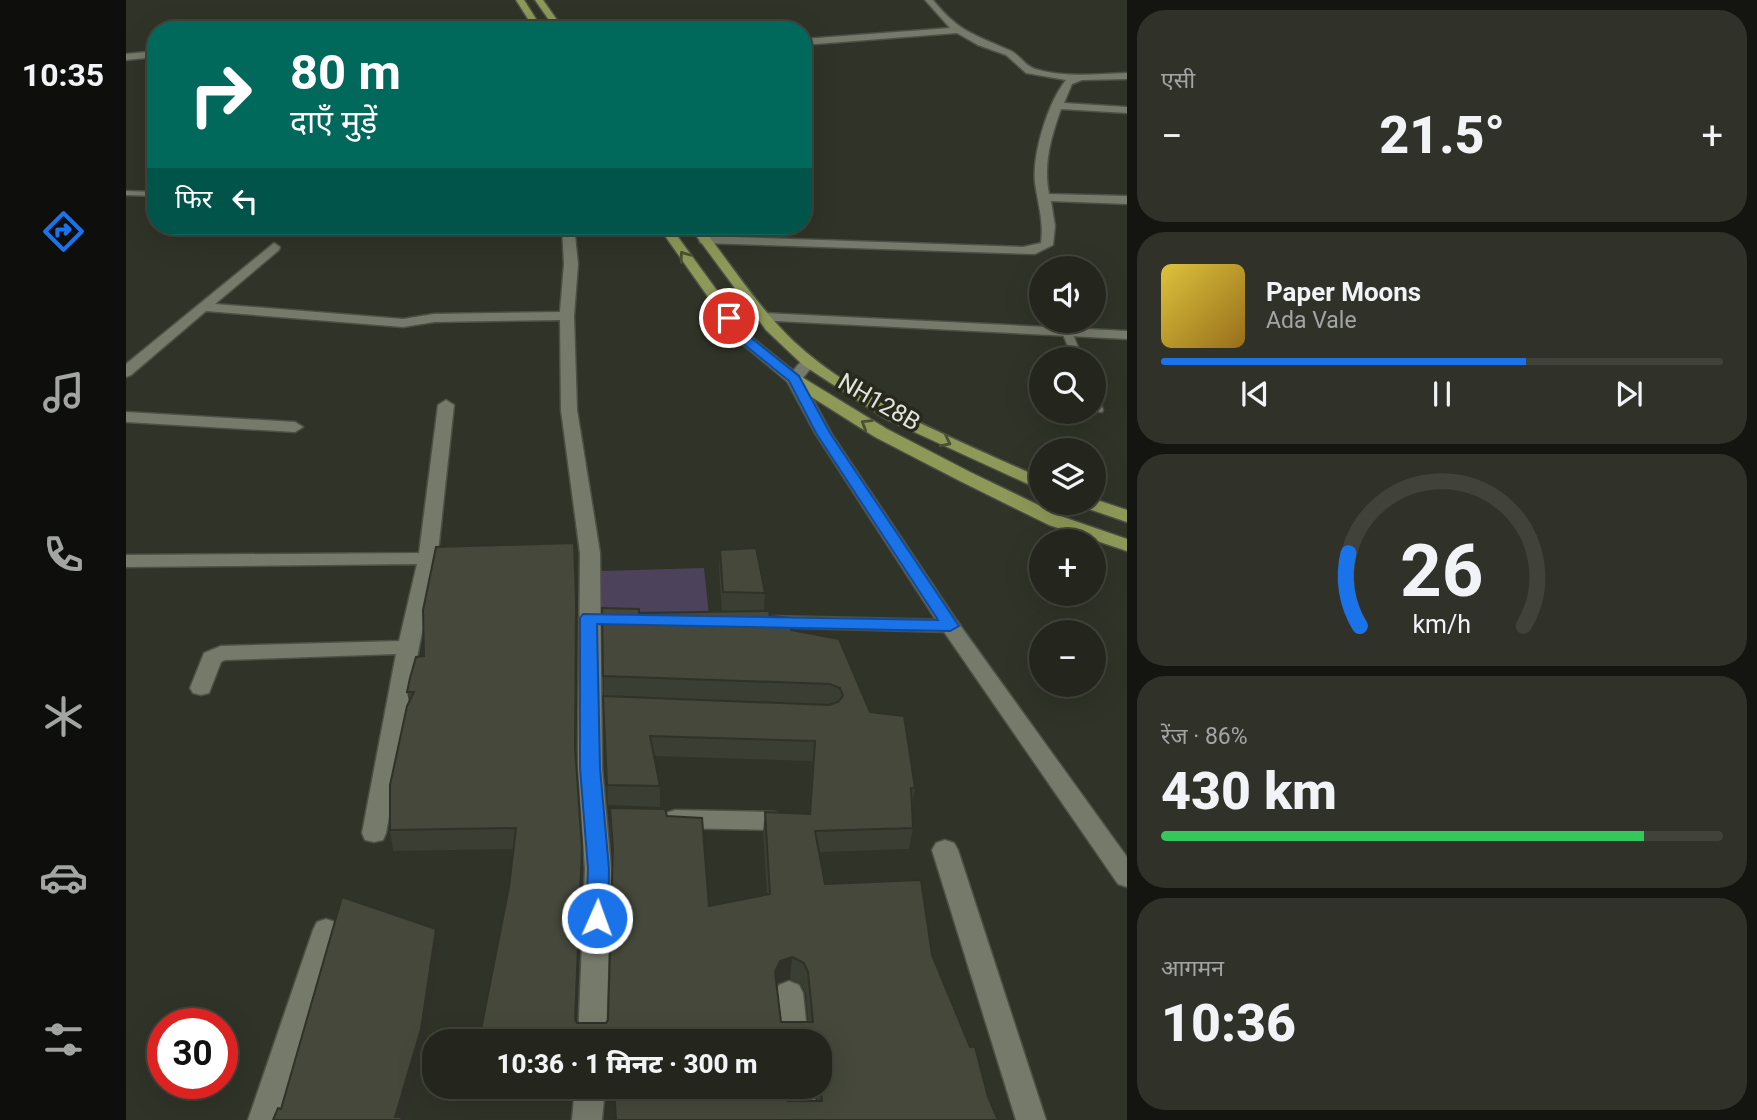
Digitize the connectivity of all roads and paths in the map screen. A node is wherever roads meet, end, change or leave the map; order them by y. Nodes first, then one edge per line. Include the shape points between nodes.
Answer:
1 (520, 0) edge
2 (540, 0) edge
3 (929, 0) edge
4 (533, 21) edge
5 (554, 21) edge
6 (958, 30) junction
7 (812, 41) edge
8 (147, 55) edge
9 (126, 57) edge
10 (1127, 76) edge
11 (1074, 78) junction
12 (1057, 106) junction
13 (1127, 110) edge
14 (126, 192) edge
15 (147, 193) edge
16 (1045, 197) junction
17 (1127, 200) edge
18 (568, 235) edge
19 (670, 235) edge
20 (701, 235) edge
21 (705, 240) junction
22 (274, 247) dead end
23 (205, 307) junction
24 (568, 316) junction
25 (764, 317) junction
26 (1029, 330) edge
27 (1087, 333) edge
28 (1127, 335) edge
29 (808, 362) junction
30 (126, 372) edge
31 (794, 379) junction
32 (446, 405) dead end
33 (126, 416) edge
34 (295, 427) dead end
35 (1029, 479) edge
36 (1106, 509) edge
37 (1127, 516) edge
38 (1127, 545) edge
39 (482, 557) edge
40 (428, 558) junction
41 (126, 561) edge
42 (589, 618) junction
43 (617, 619) edge
44 (742, 621) edge
45 (950, 626) junction
46 (408, 647) junction
47 (201, 688) dead end
48 (594, 817) junction
49 (621, 818) edge
50 (649, 818) edge
51 (774, 821) edge
52 (373, 833) dead end
53 (946, 850) dead end
54 (1127, 877) edge
55 (326, 930) dead end
56 (789, 993) dead end
57 (592, 1029) edge
58 (793, 1029) edge
59 (589, 1099) edge
60 (800, 1099) edge
61 (263, 1120) edge
62 (587, 1120) edge
63 (802, 1120) edge
64 (1031, 1120) edge

1 - 4 highway
2 - 5 highway
3 - 6 street
6 - 7 street
6 - 11 street via 1009,53 1029,71
8 - 9 street
10 - 11 street
11 - 12 street
12 - 13 street
12 - 16 street via 1041,173
14 - 15 lane
16 - 17 street
16 - 21 street via 1050,219 1047,246 1035,250
18 - 24 street
31 -> 19 highway, NH128B via 745,339
20 - 21 highway
21 - 25 highway
22 - 23 street
23 - 24 street via 402,323 433,318
23 - 30 street
24 - 42 street via 569,410
25 - 26 street
25 - 29 highway
27 - 28 street
29 - 31 street
29 -> 35 highway via 892,416
38 -> 31 highway, NH128B via 1056,521 964,476 881,433
31 - 45 street via 823,433
32 - 40 street
33 - 34 street
36 - 37 highway
39 - 40 street
40 - 41 street
40 - 46 street
42 - 43 street
42 - 48 street via 599,706 590,768
44 - 45 street
45 - 54 street
46 - 47 street via 221,653 212,658
46 - 52 street
48 - 49 street
48 - 57 street via 598,869
50 - 51 street
53 - 64 street
55 - 61 street
56 - 58 street
59 - 62 street
60 - 63 street

